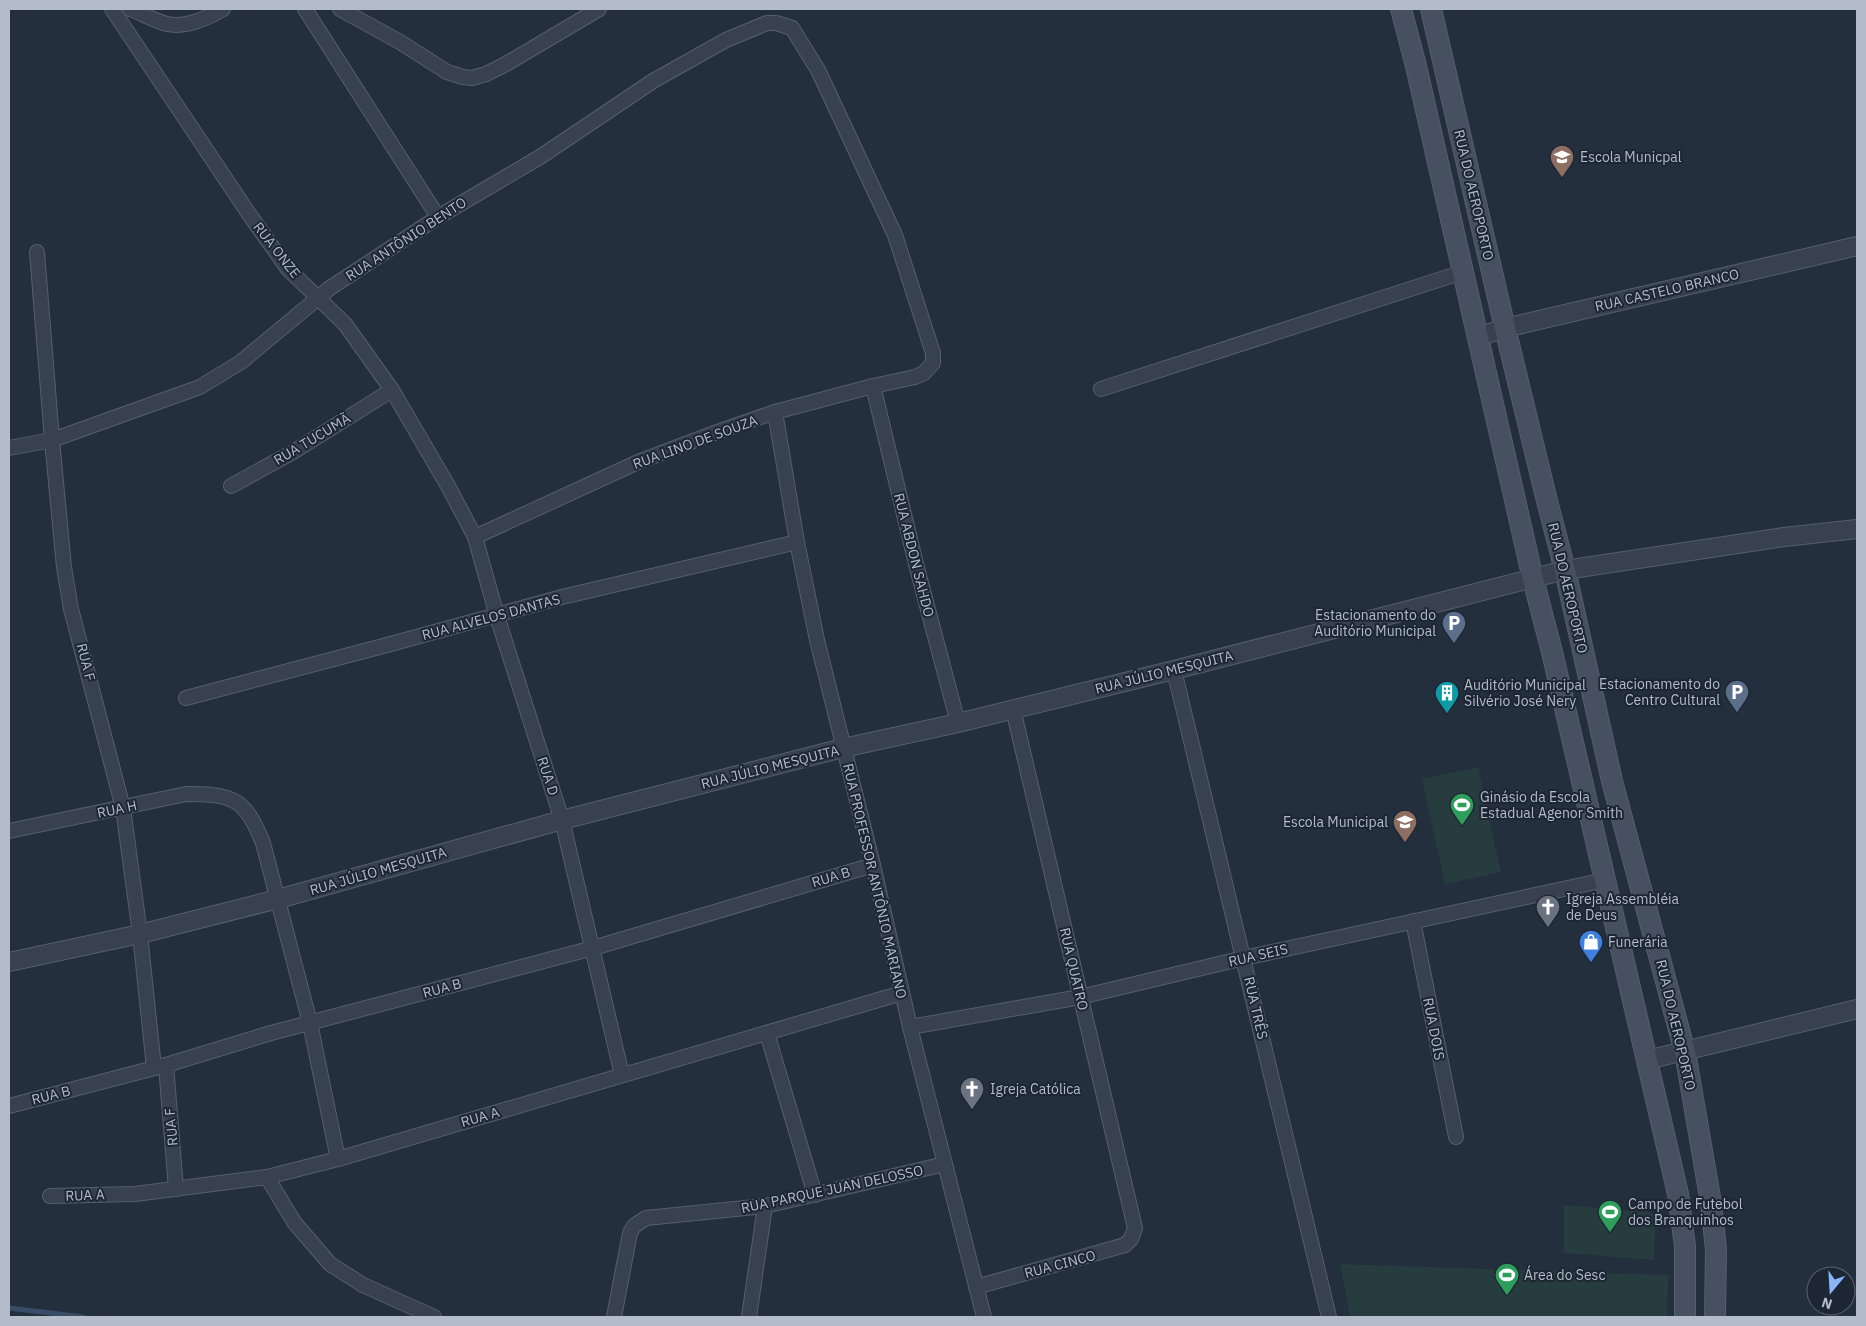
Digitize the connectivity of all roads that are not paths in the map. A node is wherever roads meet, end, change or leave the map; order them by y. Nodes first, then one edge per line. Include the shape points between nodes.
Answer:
1 (112, 9) edge
2 (130, 9) edge
3 (223, 9) edge
4 (305, 9) edge
5 (340, 9) edge
6 (599, 9) edge
7 (1402, 9) edge
8 (1431, 9) edge
9 (438, 217) junction
10 (1857, 246) edge
11 (38, 252) dead end
12 (1463, 272) junction
13 (318, 298) junction
14 (1505, 328) junction
15 (1478, 337) junction
16 (924, 373) joint
17 (873, 386) junction
18 (1101, 389) dead end
19 (392, 390) junction
20 (776, 412) junction
21 (52, 440) junction
22 (9, 448) edge
23 (231, 486) dead end
24 (448, 486) joint
25 (1857, 529) edge
26 (475, 537) junction
27 (797, 542) junction
28 (1566, 570) junction
29 (1533, 579) junction
30 (497, 616) junction
31 (1174, 670) junction
32 (186, 698) dead end
33 (1013, 709) junction
34 (958, 723) junction
35 (843, 748) junction
36 (123, 808) junction
37 (562, 820) junction
38 (9, 831) edge
39 (873, 864) junction
40 (1605, 880) junction
41 (278, 899) junction
42 (1413, 921) junction
43 (140, 934) junction
44 (593, 948) junction
45 (1244, 958) junction
46 (9, 962) edge
47 (902, 994) junction
48 (1080, 997) junction
49 (1857, 1009) edge
50 (310, 1023) junction
51 (910, 1027) junction
52 (767, 1033) junction
53 (1685, 1052) junction
54 (1647, 1060) junction
55 (160, 1067) junction
56 (622, 1075) junction
57 (9, 1106) edge
58 (1456, 1137) dead end
59 (338, 1159) junction
60 (945, 1164) junction
61 (267, 1178) junction
62 (176, 1189) junction
63 (815, 1195) junction
64 (50, 1196) dead end
65 (765, 1206) junction
66 (1135, 1228) joint
67 (976, 1287) junction
68 (434, 1317) edge
69 (614, 1317) edge
70 (749, 1317) edge
71 (984, 1317) edge
72 (1329, 1317) edge
73 (1685, 1317) edge
74 (1715, 1317) edge

1 - 13 street, RUA ONZE via 282,262
2 - 3 street via 168,24 189,23
4 - 9 street
5 - 6 street via 447,72 472,78 506,64
7 - 12 main road, RUA DO AEROPORTO
8 - 14 main road, RUA DO AEROPORTO
9 - 13 street, RUA ANTÔNIO BENTO
9 - 16 street, RUA ANTÔNIO BENTO via 540,157 653,81 726,40 767,23 792,28 818,70 895,235 933,353 933,363
10 - 14 street, RUA CASTELO BRANCO
11 - 21 street, RUA F
12 - 15 main road, RUA DO AEROPORTO
12 - 18 street
13 - 19 street, RUA ONZE via 345,324
13 - 21 street, RUA ANTÔNIO BENTO via 241,362 200,388
14 - 15 street, RUA CASTELO BRANCO
14 - 28 main road, RUA DO AEROPORTO
15 - 29 main road, RUA DO AEROPORTO
16 - 17 street, RUA LINO DE SOUZA
17 - 20 street, RUA LINO DE SOUZA
17 - 34 street, RUA ABDON SAHDO
19 - 23 street, RUA TUCUMÃ via 293,452
19 - 24 street, RUA ONZE
20 - 26 street, RUA LINO DE SOUZA via 638,462
20 - 27 street, RUA PROFESSOR ANTÔNIO MARIANO
21 - 22 street, RUA ANTÔNIO BENTO
21 - 36 street, RUA F via 71,609
24 - 26 street, RUA D
25 - 28 street, RUA JÚLIO MESQUITA
26 - 30 street, RUA D
27 - 30 street, RUA ALVELOS DANTAS via 562,597
27 - 35 street, RUA PROFESSOR ANTÔNIO MARIANO
28 - 29 street, RUA JÚLIO MESQUITA
28 - 53 main road, RUA DO AEROPORTO via 1612,781
29 - 31 street, RUA JÚLIO MESQUITA
29 - 40 main road, RUA DO AEROPORTO
30 - 32 street, RUA ALVELOS DANTAS
30 - 37 street, RUA D
31 - 33 street, RUA JÚLIO MESQUITA
31 - 45 street, RUA TRÊS
33 - 34 street, RUA JÚLIO MESQUITA
33 - 48 street, RUA QUATRO
34 - 35 street, RUA JÚLIO MESQUITA
35 - 37 street, RUA JÚLIO MESQUITA
35 - 39 street, RUA PROFESSOR ANTÔNIO MARIANO
36 - 38 street, RUA H
36 - 41 street, RUA H via 186,794 226,796 244,806 254,820 263,843
36 - 43 street, RUA F
37 - 41 street, RUA JÚLIO MESQUITA
37 - 44 street, RUA D
39 - 44 street, RUA B
39 - 47 street, RUA PROFESSOR ANTÔNIO MARIANO
40 - 42 street, RUA SEIS
40 - 54 main road, RUA DO AEROPORTO
41 - 43 street, RUA JÚLIO MESQUITA
41 - 50 street
42 - 45 street, RUA SEIS
42 - 58 street, RUA DOIS
43 - 46 street, RUA JÚLIO MESQUITA
43 - 55 street, RUA F
44 - 50 street, RUA B
44 - 56 street, RUA D
45 - 48 street, RUA SEIS
45 - 72 street, RUA TRÊS
47 - 51 street, RUA PROFESSOR ANTÔNIO MARIANO
47 - 52 street, RUA A
48 - 51 street, RUA SEIS
48 - 66 street, RUA QUATRO
49 - 53 street
50 - 55 street, RUA B
50 - 59 street
51 - 60 street, RUA PROFESSOR ANTÔNIO MARIANO
52 - 56 street, RUA A
52 - 63 street
53 - 54 street
53 - 74 main road, RUA DO AEROPORTO via 1711,1203 1716,1249
54 - 73 main road, RUA DO AEROPORTO via 1678,1194 1685,1246
55 - 57 street, RUA B
55 - 62 street, RUA F
56 - 59 street, RUA A
59 - 61 street, RUA A
60 - 63 street, RUA PARQUE JUAN DELOSSO
60 - 67 street, RUA PROFESSOR ANTÔNIO MARIANO
61 - 62 street, RUA A
61 - 68 street via 294,1222 330,1264 363,1285
62 - 64 street, RUA A via 135,1194
63 - 65 street, RUA PARQUE JUAN DELOSSO
65 - 69 street, RUA PARQUE JUAN DELOSSO via 646,1218 634,1226
65 - 70 street
66 - 67 street, RUA CINCO via 1125,1245
67 - 71 street, RUA PROFESSOR ANTÔNIO MARIANO

